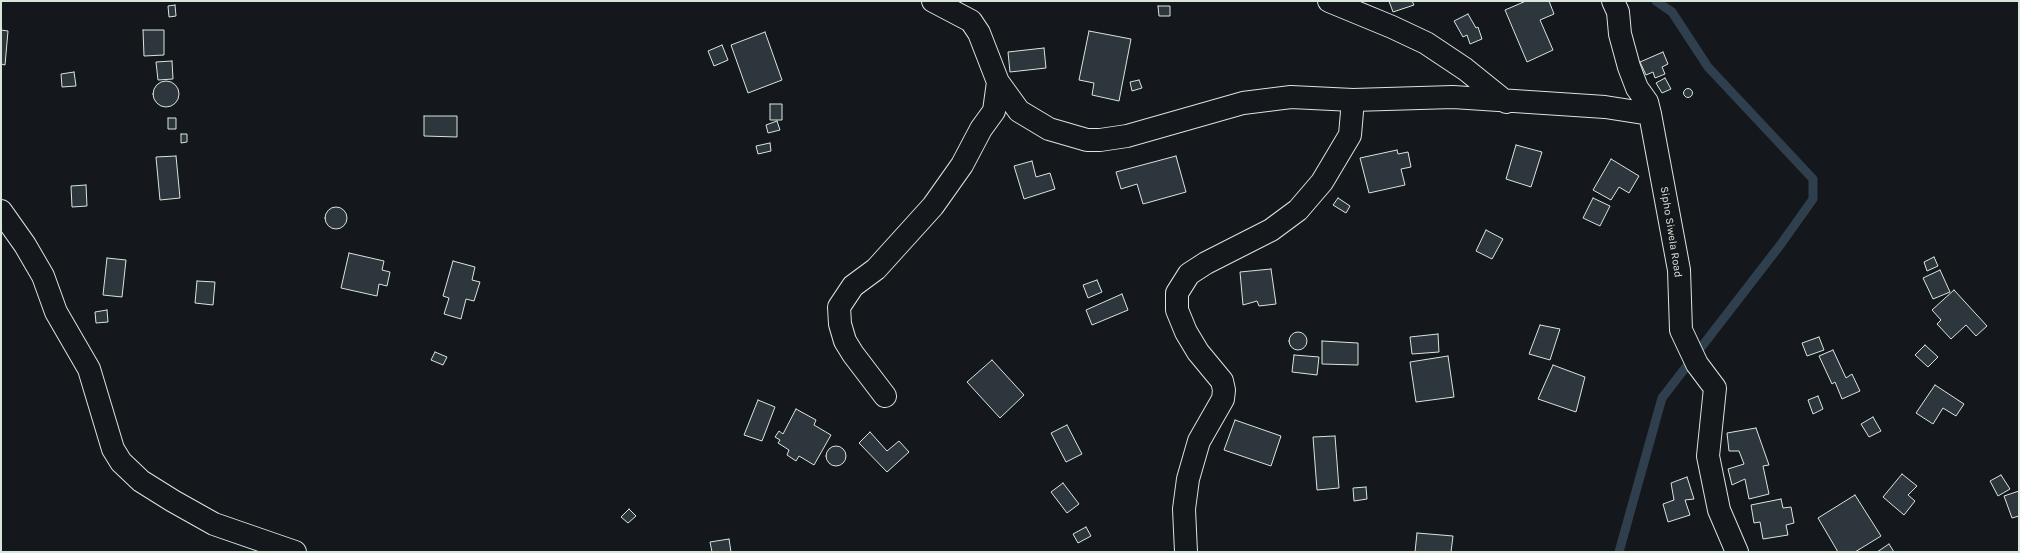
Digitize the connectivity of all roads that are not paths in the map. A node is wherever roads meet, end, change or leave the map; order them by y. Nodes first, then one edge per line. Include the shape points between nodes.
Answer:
1 (933, 1) edge
2 (1329, 1) edge
3 (1614, 1) edge
4 (998, 82) junction
5 (1353, 100) junction
6 (1506, 102) junction
7 (1650, 114) junction
8 (1, 211) edge
9 (885, 396) dead end
10 (295, 552) edge
11 (1186, 552) edge
12 (1737, 552) edge

1 - 4 street via 971,20 979,33
2 - 6 street via 1426,43 1465,69
3 - 7 street, Sipho Siwela Road via 1628,67 1637,88 1647,102
4 - 5 street via 1019,110 1049,128 1087,140 1127,136 1243,103 1291,97
4 - 9 street via 994,112 962,165 933,206 876,269 853,286 839,307 845,341
5 - 6 street via 1453,97
5 - 11 street via 1350,135 1322,182 1298,210 1271,230 1189,274 1177,293 1177,310 1186,332 1198,352 1222,381 1224,390 1223,399 1200,441 1188,479 1184,509
6 - 7 street via 1604,107
7 - 12 street, Sipho Siwela Road via 1679,270 1682,330 1697,364 1715,388 1708,456 1719,510
8 - 10 street via 43,276 56,312 89,369 113,449 124,466 142,482 214,524

